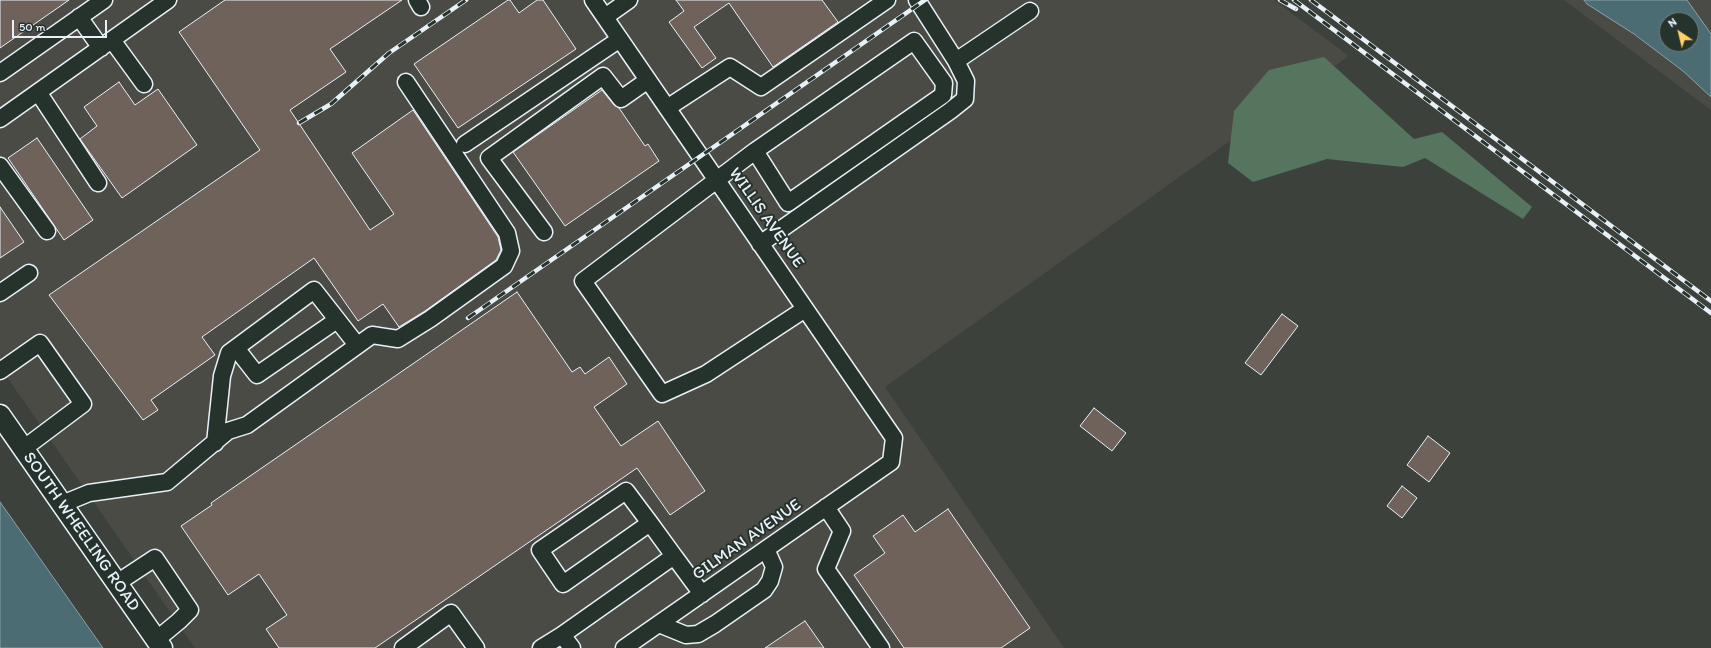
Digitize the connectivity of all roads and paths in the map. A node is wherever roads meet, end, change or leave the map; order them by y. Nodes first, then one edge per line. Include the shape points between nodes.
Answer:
1 (104, 0) edge
2 (593, 0) edge
3 (629, 0) edge
4 (887, 0) edge
5 (917, 0) edge
6 (160, 2) edge
7 (1030, 11) dead end
8 (79, 17) junction
9 (605, 17) junction
10 (620, 39) junction
11 (106, 44) junction
12 (956, 61) junction
13 (0, 73) edge
14 (648, 80) junction
15 (406, 82) dead end
16 (144, 84) dead end
17 (38, 92) junction
18 (667, 108) junction
19 (0, 119) edge
20 (465, 144) dead end
21 (755, 151) junction
22 (0, 166) edge
23 (717, 181) junction
24 (98, 183) dead end
25 (47, 231) dead end
26 (544, 232) dead end
27 (760, 244) junction
28 (29, 273) dead end
29 (0, 293) edge
30 (805, 309) junction
31 (337, 320) junction
32 (357, 346) junction
33 (236, 348) junction
34 (0, 371) edge
35 (0, 415) edge
36 (215, 443) junction
37 (23, 449) junction
38 (891, 462) joint
39 (62, 504) junction
40 (826, 507) junction
41 (650, 523) junction
42 (766, 549) junction
43 (674, 556) junction
44 (117, 583) junction
45 (702, 594) junction
46 (659, 624) junction
47 (562, 635) junction
48 (159, 644) edge
49 (473, 647) edge
50 (403, 648) edge
51 (541, 648) edge
52 (572, 648) edge
53 (624, 648) edge
54 (881, 648) edge

1 - 8 street
2 - 9 street, WILLIS AVENUE
3 - 9 street
4 - 18 street via 761,87 730,66
5 - 12 street
6 - 11 street
7 - 12 street
8 - 11 street
8 - 13 street
9 - 10 street, WILLIS AVENUE
10 - 14 street, WILLIS AVENUE
10 - 20 street
11 - 16 street
11 - 17 street
12 - 27 street via 966,81 964,99
14 - 18 street, WILLIS AVENUE
14 - 26 street via 620,99 603,76 489,158
15 - 32 street via 507,233 511,251 504,266 398,339 372,335
17 - 19 street
17 - 24 street
18 - 23 street, WILLIS AVENUE
21 - 21 street via 788,203 943,95 944,83 914,41
21 - 23 street
22 - 25 street
23 - 27 street, WILLIS AVENUE
23 - 30 street via 583,281 662,394 706,374
27 - 30 street, WILLIS AVENUE
28 - 29 street
30 - 38 street, WILLIS AVENUE via 894,438
31 - 32 street
31 - 33 street via 256,375
31 - 33 street via 314,290
32 - 36 street via 247,425 228,432
33 - 36 street via 229,353 222,376
34 - 37 street via 40,343 83,404
35 - 37 main road, SOUTH WHEELING ROAD
36 - 39 street via 167,482 90,493
37 - 39 main road, SOUTH WHEELING ROAD
38 - 40 street, GILMAN AVENUE
39 - 44 main road, SOUTH WHEELING ROAD
40 - 42 street, GILMAN AVENUE
40 - 54 street via 842,531 826,569
41 - 41 street via 563,584 540,550 626,491
41 - 43 street
42 - 45 street, GILMAN AVENUE
42 - 46 street via 774,567 770,581 764,590 740,607 698,634 686,635
43 - 45 street
43 - 47 street
44 - 48 main road, SOUTH WHEELING ROAD
44 - 48 street via 155,558 190,610
45 - 46 street, GILMAN AVENUE
46 - 53 street, GILMAN AVENUE
47 - 51 street
47 - 52 street
49 - 50 street via 451,613

